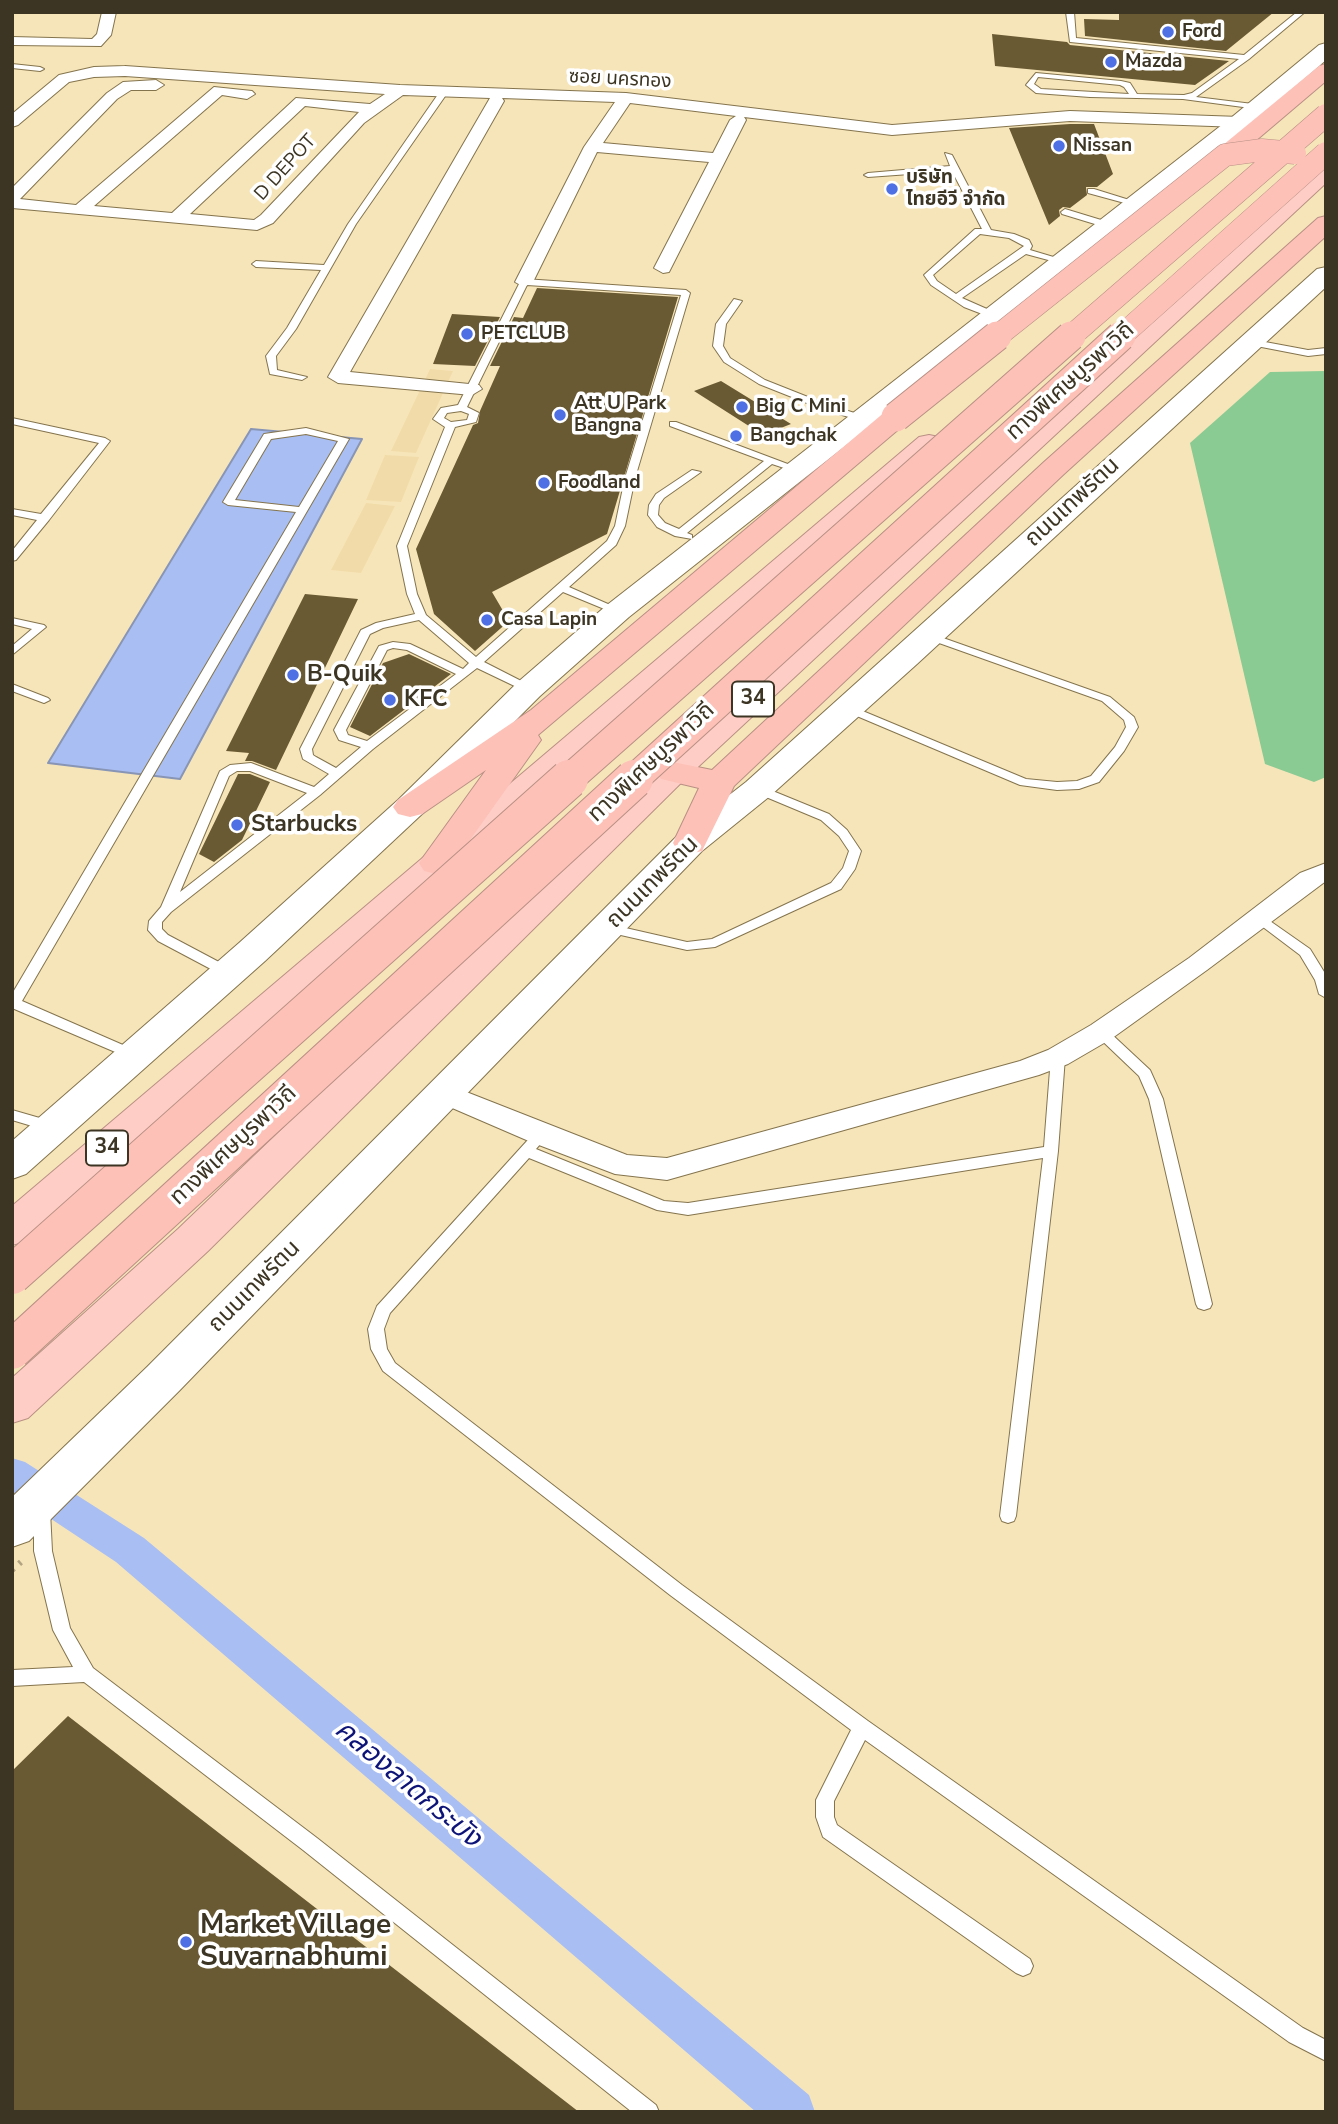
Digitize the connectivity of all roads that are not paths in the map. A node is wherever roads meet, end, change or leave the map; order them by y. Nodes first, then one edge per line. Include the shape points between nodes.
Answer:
1 (109, 12) edge
2 (1070, 12) edge
3 (1302, 12) edge
4 (12, 41) edge
5 (1326, 49) edge
6 (1246, 57) junction
7 (12, 66) edge
8 (40, 69) dead end
9 (1326, 70) edge
10 (168, 79) junction
11 (219, 90) junction
12 (400, 90) junction
13 (444, 92) junction
14 (1135, 96) junction
15 (1184, 97) junction
16 (626, 98) junction
17 (301, 101) junction
18 (496, 101) dead end
19 (1326, 106) edge
20 (372, 109) junction
21 (1249, 114) junction
22 (1326, 115) edge
23 (738, 120) dead end
24 (12, 122) edge
25 (592, 147) junction
26 (1326, 153) edge
27 (948, 155) dead end
28 (1224, 155) junction
29 (717, 158) junction
30 (1326, 161) edge
31 (955, 168) junction
32 (1326, 171) edge
33 (868, 175) dead end
34 (1091, 191) dead end
35 (12, 200) edge
36 (1135, 203) junction
37 (81, 209) junction
38 (1065, 212) dead end
39 (176, 218) junction
40 (1326, 223) edge
41 (1108, 225) junction
42 (987, 230) junction
43 (1025, 251) junction
44 (1063, 261) junction
45 (256, 264) dead end
46 (326, 268) junction
47 (663, 268) dead end
48 (1326, 274) edge
49 (524, 282) junction
50 (956, 298) junction
51 (737, 301) dead end
52 (993, 315) junction
53 (1249, 342) junction
54 (1326, 351) edge
55 (302, 377) dead end
56 (472, 389) junction
57 (462, 408) junction
58 (861, 418) junction
59 (12, 421) edge
60 (673, 424) dead end
61 (451, 425) junction
62 (784, 464) junction
63 (696, 472) dead end
64 (302, 510) junction
65 (12, 512) edge
66 (45, 518) junction
67 (679, 534) junction
68 (705, 542) junction
69 (12, 558) edge
70 (563, 588) junction
71 (618, 611) junction
72 (421, 616) junction
73 (12, 621) edge
74 (929, 636) junction
75 (12, 652) edge
76 (476, 663) junction
77 (464, 674) junction
78 (12, 687) edge
79 (44, 699) dead end
80 (535, 703) junction
81 (849, 709) junction
82 (369, 746) junction
83 (673, 772) junction
84 (338, 774) junction
85 (719, 782) junction
86 (758, 789) junction
87 (316, 792) junction
88 (410, 807) joint
89 (690, 843) junction
90 (436, 863) junction
91 (1320, 878) edge
92 (166, 909) junction
93 (1260, 918) junction
94 (608, 928) junction
95 (229, 972) junction
96 (1326, 994) edge
97 (1101, 1032) junction
98 (135, 1055) junction
99 (1058, 1057) junction
100 (446, 1094) junction
101 (12, 1115) edge
102 (54, 1127) junction
103 (533, 1143) junction
104 (1051, 1151) junction
105 (12, 1164) edge
106 (12, 1230) edge
107 (12, 1275) edge
108 (1204, 1304) dead end
109 (12, 1349) edge
110 (12, 1405) edge
111 (27, 1513) edge
112 (1008, 1516) dead end
113 (87, 1674) junction
114 (12, 1678) edge
115 (862, 1727) junction
116 (1023, 1966) dead end
117 (1326, 2051) edge
118 (649, 2112) edge

1 - 4 street via 104,35 96,43
2 - 6 lane via 1073,40
3 - 6 lane
5 - 21 main road
6 - 15 lane via 1194,95
7 - 8 lane
9 - 28 highway
10 - 11 street, D DEPOT
10 - 12 street, ซอย นครทอง
10 - 24 street, ซอย นครทอง via 125,71 77,74 57,82
10 - 35 street, D DEPOT via 128,85 112,96
11 - 17 street, D DEPOT
11 - 37 street
12 - 13 street, ซอย นครทอง
12 - 20 street, D DEPOT
13 - 16 street, ซอย นครทอง
13 - 46 lane
14 - 14 lane via 1039,91 1030,85 1036,75 1121,83
14 - 15 lane
15 - 21 lane
16 - 21 street, ซอย นครทอง via 891,130 1070,116
16 - 25 street
17 - 20 street, D DEPOT
17 - 39 street, D DEPOT
18 - 56 street via 338,377
19 - 90 highway, 34
20 - 39 street, D DEPOT via 257,225
21 - 36 main road
22 - 107 highway, ทางพิเศษบูรพาวิถี, bridge via 874,508
23 - 29 street
25 - 29 street
25 - 49 street
26 - 109 highway, ทางพิเศษบูรพาวิถี, bridge via 912,524
27 - 31 lane
28 - 30 highway, bridge via 1272,150
28 - 80 highway, bridge
29 - 47 street
31 - 33 lane
31 - 42 lane
32 - 83 highway, 34
34 - 36 lane
35 - 37 street, D DEPOT via 19,205
36 - 41 main road
37 - 39 street, D DEPOT
38 - 41 lane
40 - 85 highway via 1054,468
41 - 44 main road
42 - 43 lane via 1026,242
42 - 50 lane via 972,233 928,275
43 - 44 lane
43 - 50 lane
44 - 52 main road
45 - 46 lane
46 - 55 lane via 271,356 273,372
48 - 53 main road, ถนนเทพรัตน
49 - 56 lane
49 - 70 lane via 687,295 656,388 617,535
50 - 52 lane
51 - 58 lane via 721,324 718,346 727,360 762,382
52 - 58 main road
53 - 54 lane via 1308,353
53 - 74 main road, ถนนเทพรัตน
56 - 57 lane
57 - 61 lane via 474,413 474,419
57 - 61 lane via 444,410 438,416 440,422
58 - 62 main road
59 - 66 lane via 105,441
60 - 62 lane
61 - 72 lane via 402,546
62 - 67 lane
62 - 68 main road
63 - 67 lane via 654,505 653,515 661,525
64 - 64 lane via 337,451 344,439 306,431 268,436 228,502
64 - 98 lane via 14,1003
65 - 66 lane
66 - 69 lane
67 - 68 lane
68 - 71 main road
70 - 71 lane
70 - 76 lane
71 - 80 main road
72 - 76 lane
72 - 84 lane via 365,632 306,749 312,760
73 - 75 lane via 40,627
74 - 81 main road, ถนนเทพรัตน
74 - 81 lane via 1107,699 1130,719 1132,727 1095,779 1057,786 1024,782
76 - 77 lane
76 - 80 lane
77 - 82 lane
77 - 82 lane via 410,647 383,648 340,730 343,737
78 - 79 lane
80 - 88 highway
80 - 90 highway
81 - 86 main road, ถนนเทพรัตน
82 - 84 lane
83 - 85 highway
83 - 110 highway, 34 via 193,1240
84 - 87 lane
85 - 89 highway
86 - 89 main road, ถนนเทพรัตน
86 - 94 lane via 825,817 843,833 855,851 836,886 715,943 687,946
87 - 92 lane
87 - 92 lane via 251,768 234,768 224,774
88 - 95 main road, 34
89 - 94 main road, ถนนเทพรัตน
90 - 106 highway, 34
91 - 93 street
92 - 95 lane via 154,925 159,934
93 - 96 lane via 1305,953
93 - 97 street
94 - 100 main road, ถนนเทพรัตน
95 - 98 main road, 34
97 - 99 street
97 - 108 lane via 1145,1073 1156,1100
98 - 102 main road, 34
99 - 103 street via 667,1169 625,1166
99 - 104 lane
100 - 103 street
100 - 111 main road, ถนนเทพรัตน
101 - 102 lane
102 - 105 main road, 34
103 - 104 lane via 662,1206 688,1209
103 - 115 lane via 383,1310 376,1329 379,1349 389,1367 676,1590
104 - 112 lane
111 - 113 lane via 43,1551 62,1630
113 - 114 lane
113 - 118 lane
115 - 116 lane via 825,1800 830,1831
115 - 117 lane via 1296,2035

